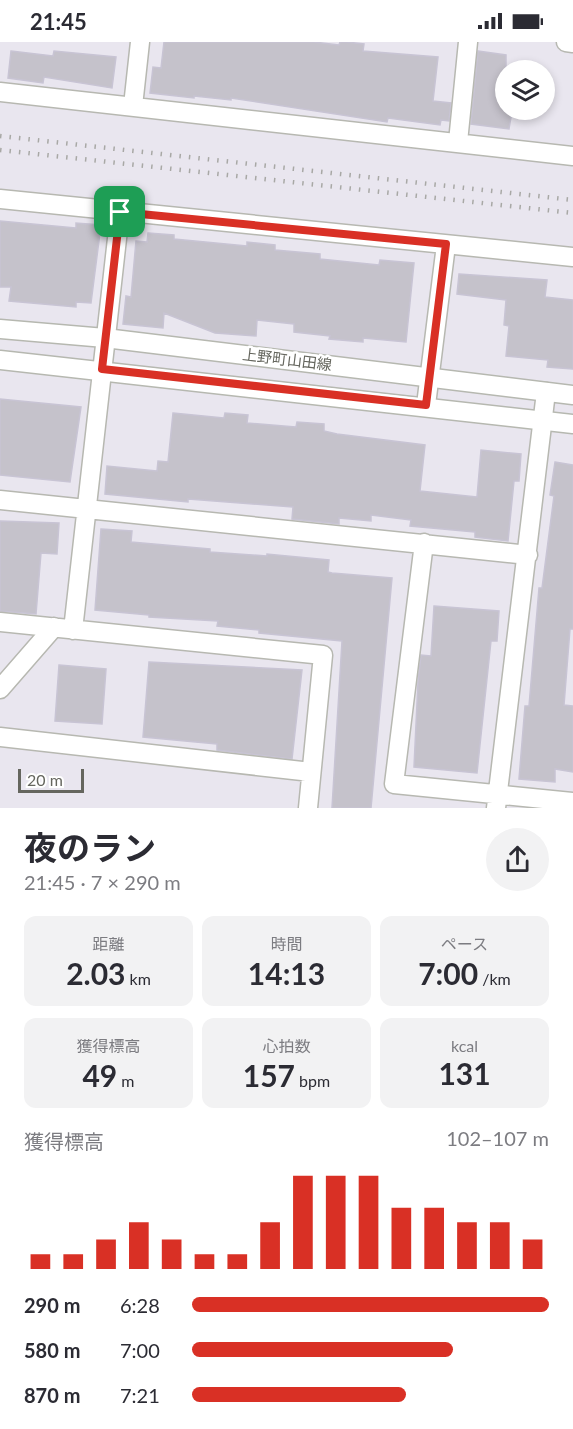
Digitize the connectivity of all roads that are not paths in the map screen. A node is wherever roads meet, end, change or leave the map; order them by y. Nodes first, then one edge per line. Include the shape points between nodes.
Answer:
1 (140, 42) edge
2 (468, 42) edge
3 (566, 42) edge
4 (573, 43) edge
5 (0, 92) edge
6 (133, 106) junction
7 (458, 142) junction
8 (573, 156) edge
9 (0, 199) edge
10 (120, 212) junction
11 (446, 244) junction
12 (573, 258) edge
13 (0, 329) edge
14 (105, 338) junction
15 (268, 358) junction
16 (0, 360) edge
17 (102, 369) junction
18 (429, 378) junction
19 (266, 388) junction
20 (546, 392) junction
21 (573, 395) edge
22 (426, 405) junction
23 (543, 420) junction
24 (573, 424) edge
25 (0, 500) edge
26 (86, 509) junction
27 (424, 543) junction
28 (528, 555) junction
29 (0, 622) edge
30 (54, 627) junction
31 (73, 630) junction
32 (0, 688) edge
33 (0, 737) edge
34 (311, 772) junction
35 (497, 801) edge
36 (573, 802) edge
37 (308, 808) edge

1 - 6 street
2 - 7 street
3 - 4 street
5 - 6 street
6 - 7 street
7 - 8 street
9 - 10 street
10 - 11 street
10 - 14 street
11 - 12 street
11 - 18 street
13 - 14 street, 上野町山田線
14 - 15 street, 上野町山田線
14 - 17 street
15 - 18 street, 上野町山田線
15 - 19 street
16 - 17 street, 上野町山田線
17 - 19 street, 上野町山田線
17 - 26 street
18 - 20 street, 上野町山田線
18 - 22 street
19 - 22 street, 上野町山田線
20 - 21 street, 上野町山田線
20 - 23 street
22 - 23 street, 上野町山田線
23 - 24 street, 上野町山田線
23 - 28 street
25 - 26 street
26 - 27 street
26 - 31 street
27 - 28 street
27 - 35 street via 394,784
28 - 35 street
29 - 30 street
30 - 31 street
30 - 32 street
31 - 34 street via 323,655
33 - 34 street
34 - 37 street
35 - 36 street

